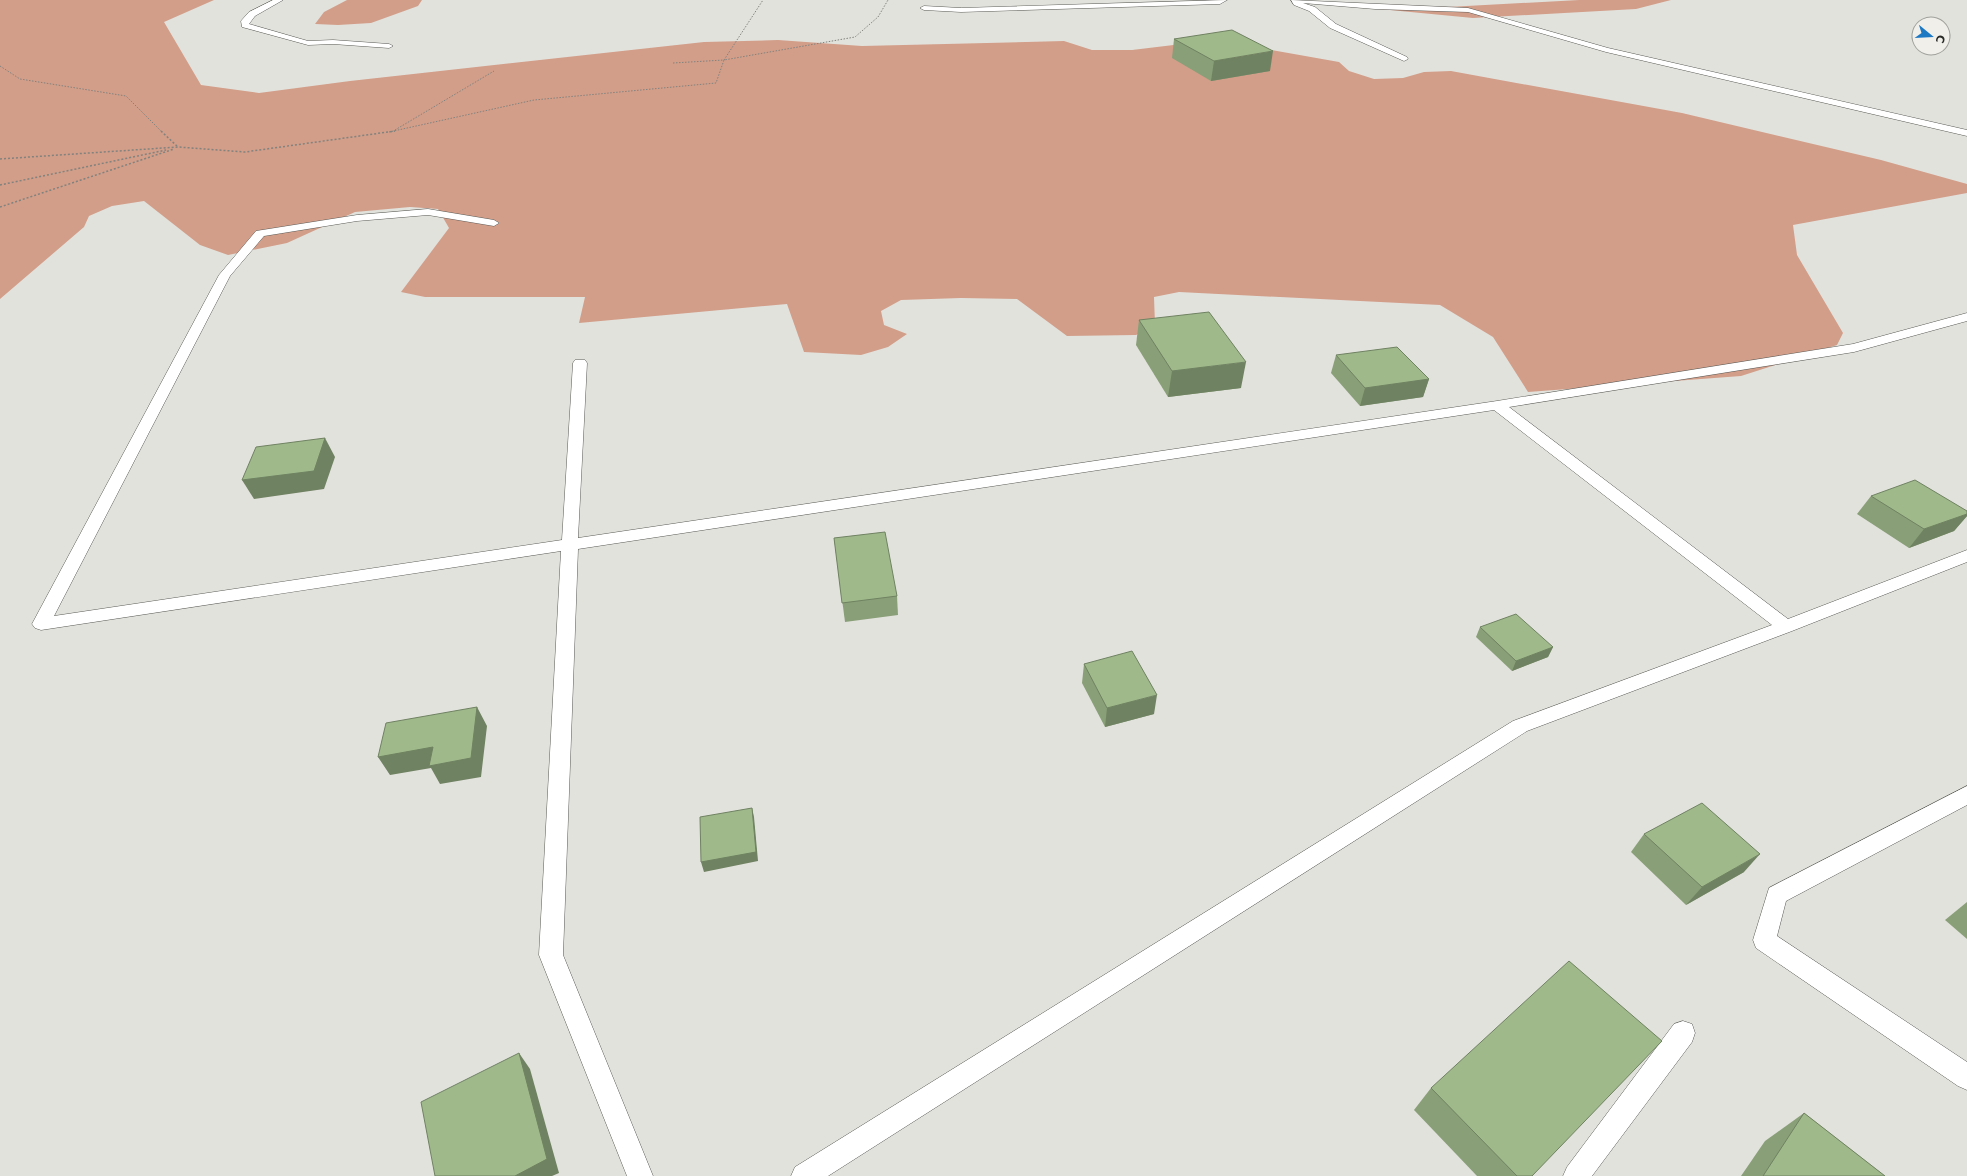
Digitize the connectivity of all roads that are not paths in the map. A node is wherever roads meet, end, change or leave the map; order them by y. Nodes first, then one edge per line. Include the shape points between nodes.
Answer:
1 (279, 0) edge
2 (1223, 0) edge
3 (1289, 0) edge
4 (1295, 0) edge
5 (924, 8) dead end
6 (390, 46) dead end
7 (1404, 59) dead end
8 (1967, 133) edge
9 (494, 223) dead end
10 (1967, 317) edge
11 (580, 363) dead end
12 (1498, 405) junction
13 (570, 544) junction
14 (1967, 556) edge
15 (1786, 627) junction
16 (1967, 795) edge
17 (1683, 1033) dead end
18 (1967, 1077) edge
19 (640, 1176) edge
20 (804, 1176) edge
21 (1576, 1176) edge

1 - 6 lane via 252,14 245,21 245,25 308,43
2 - 5 lane via 968,10
3 - 7 lane via 1312,9 1333,26
4 - 8 lane via 1375,7 1468,10 1606,50
9 - 13 lane via 428,212 357,218 260,233 225,275 41,624
10 - 12 lane via 1854,348
11 - 13 lane
12 - 13 lane
12 - 15 lane
13 - 19 lane via 551,955
14 - 15 lane
15 - 20 lane via 1520,726
16 - 18 lane via 1777,895 1764,940
17 - 21 lane

